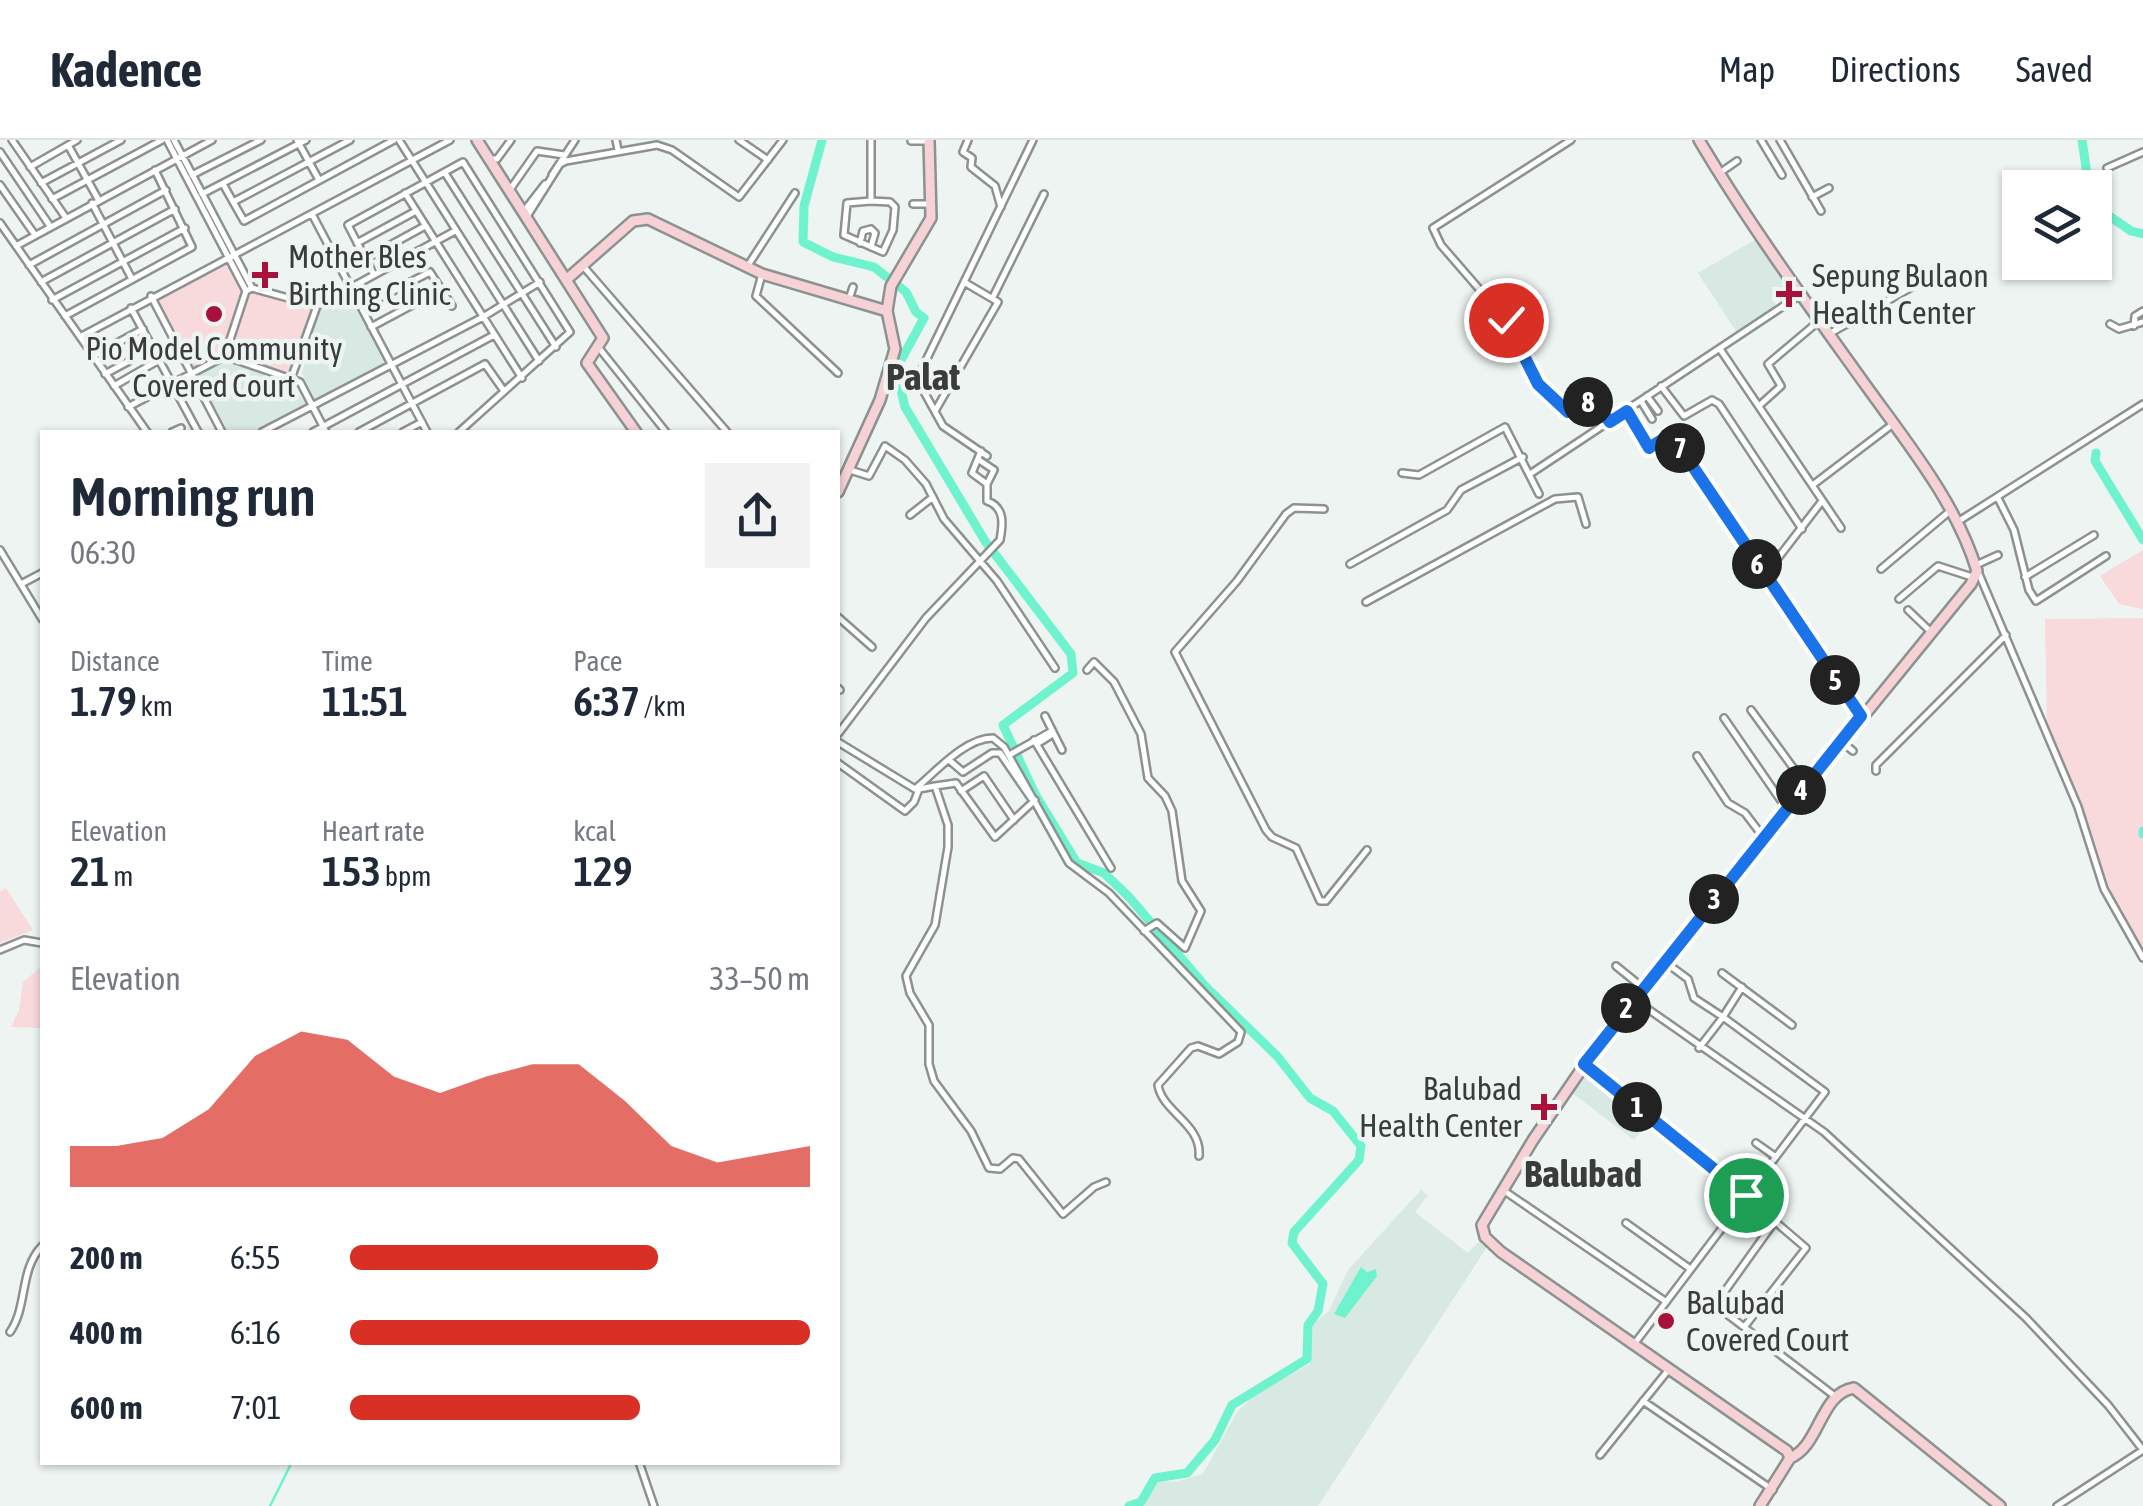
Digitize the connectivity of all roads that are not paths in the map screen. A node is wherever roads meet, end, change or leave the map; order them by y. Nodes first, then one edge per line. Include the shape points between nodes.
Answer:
1 (77, 140) edge
2 (121, 140) edge
3 (168, 140) edge
4 (212, 140) edge
5 (261, 140) edge
6 (350, 140) edge
7 (396, 140) edge
8 (450, 140) edge
9 (478, 140) edge
10 (512, 140) edge
11 (575, 140) edge
12 (616, 140) edge
13 (740, 140) edge
14 (782, 140) edge
15 (871, 140) edge
16 (929, 140) edge
17 (968, 140) edge
18 (1034, 140) edge
19 (1571, 140) edge
20 (1699, 140) edge
21 (1761, 140) edge
22 (1780, 140) edge
23 (12, 141) edge
24 (301, 141) edge
25 (911, 141) edge
26 (68, 145) junction
27 (618, 150) junction
28 (0, 152) edge
29 (2143, 152) edge
30 (564, 155) junction
31 (180, 157) junction
32 (490, 159) junction
33 (768, 160) junction
34 (411, 161) junction
35 (1737, 161) dead end
36 (79, 162) junction
37 (309, 162) junction
38 (30, 167) junction
39 (2107, 168) dead end
40 (155, 170) junction
41 (444, 173) junction
42 (1718, 174) junction
43 (192, 175) junction
44 (1782, 175) dead end
45 (88, 180) junction
46 (319, 180) junction
47 (41, 183) junction
48 (424, 183) junction
49 (223, 184) junction
50 (0, 186) edge
51 (1829, 188) dead end
52 (166, 190) junction
53 (509, 191) junction
54 (405, 193) junction
55 (795, 193) dead end
56 (202, 194) junction
57 (1044, 194) dead end
58 (1812, 197) junction
59 (52, 199) junction
60 (95, 201) junction
61 (870, 201) junction
62 (233, 202) junction
63 (913, 204) dead end
64 (932, 204) junction
65 (1001, 206) junction
66 (176, 209) junction
67 (416, 211) junction
68 (1821, 211) dead end
69 (312, 214) junction
70 (524, 216) junction
71 (66, 218) junction
72 (0, 223) edge
73 (102, 223) junction
74 (50, 226) junction
75 (426, 226) junction
76 (186, 228) junction
77 (455, 231) junction
78 (34, 235) junction
79 (112, 242) junction
80 (436, 242) junction
81 (356, 243) junction
82 (860, 243) junction
83 (16, 246) junction
84 (871, 247) junction
85 (232, 256) junction
86 (364, 258) junction
87 (122, 262) junction
88 (29, 264) junction
89 (583, 266) junction
90 (747, 268) junction
91 (762, 274) junction
92 (374, 275) junction
93 (132, 279) junction
94 (566, 280) junction
95 (41, 282) junction
96 (540, 282) junction
97 (964, 282) junction
98 (1917, 284) dead end
99 (351, 287) junction
100 (853, 288) dead end
101 (442, 289) junction
102 (249, 290) junction
103 (522, 293) junction
104 (1800, 295) junction
105 (151, 296) junction
106 (993, 297) junction
107 (848, 299) junction
108 (52, 300) junction
109 (318, 306) junction
110 (452, 306) dead end
111 (502, 306) junction
112 (131, 308) junction
113 (361, 308) junction
114 (888, 311) junction
115 (2143, 311) edge
116 (64, 316) junction
117 (483, 316) junction
118 (1820, 320) junction
119 (2143, 322) edge
120 (2110, 324) dead end
121 (2134, 326) junction
122 (370, 327) junction
123 (143, 329) junction
124 (1829, 334) junction
125 (494, 335) junction
126 (80, 337) junction
127 (556, 348) junction
128 (599, 348) junction
129 (1720, 349) junction
130 (93, 356) junction
131 (225, 356) junction
132 (160, 360) junction
133 (129, 361) dead end
134 (539, 361) junction
135 (391, 364) junction
136 (190, 371) junction
137 (895, 371) junction
138 (105, 374) junction
139 (838, 374) dead end
140 (292, 376) junction
141 (522, 378) junction
142 (917, 379) junction
143 (170, 383) junction
144 (402, 385) junction
145 (114, 386) junction
146 (1661, 386) junction
147 (504, 391) junction
148 (1644, 398) junction
149 (2143, 404) edge
150 (312, 405) junction
151 (412, 405) junction
152 (1760, 405) junction
153 (128, 407) junction
154 (935, 411) junction
155 (1627, 411) junction
156 (1658, 411) dead end
157 (1652, 419) dead end
158 (422, 422) junction
159 (1610, 422) junction
160 (1894, 424) junction
161 (181, 428) dead end
162 (145, 430) edge
163 (176, 430) edge
164 (197, 430) edge
165 (221, 430) edge
166 (266, 430) edge
167 (325, 430) edge
168 (364, 430) edge
169 (407, 430) edge
170 (426, 430) edge
171 (461, 430) edge
172 (635, 430) edge
173 (664, 430) edge
174 (725, 430) edge
175 (1523, 458) junction
176 (980, 460) junction
177 (849, 469) junction
178 (1402, 473) dead end
179 (1530, 474) junction
180 (987, 484) junction
181 (1814, 484) junction
182 (840, 488) edge
183 (1538, 494) dead end
184 (932, 497) junction
185 (1823, 498) junction
186 (1998, 498) junction
187 (1324, 508) dead end
188 (1950, 511) junction
189 (910, 515) dead end
190 (1956, 522) junction
191 (1586, 524) dead end
192 (1841, 528) dead end
193 (1802, 529) junction
194 (2094, 535) dead end
195 (0, 550) edge
196 (1998, 555) dead end
197 (2106, 556) dead end
198 (979, 558) junction
199 (1350, 564) dead end
200 (1881, 569) dead end
201 (1976, 571) junction
202 (40, 574) edge
203 (1765, 576) junction
204 (2025, 577) junction
205 (22, 584) junction
206 (1899, 599) dead end
207 (1366, 602) dead end
208 (1908, 610) dead end
209 (40, 615) edge
210 (840, 618) edge
211 (1931, 632) junction
212 (2006, 634) junction
213 (872, 647) dead end
214 (1055, 668) dead end
215 (1087, 670) dead end
216 (1751, 710) dead end
217 (1045, 716) dead end
218 (1861, 716) junction
219 (1724, 718) dead end
220 (840, 731) edge
221 (1053, 732) junction
222 (1840, 741) junction
223 (1036, 742) junction
224 (840, 743) edge
225 (1062, 750) dead end
226 (1853, 751) dead end
227 (1015, 752) junction
228 (1697, 756) dead end
229 (950, 760) junction
230 (840, 765) edge
231 (1876, 771) dead end
232 (1805, 784) junction
233 (935, 786) junction
234 (918, 789) junction
235 (961, 791) junction
236 (1034, 800) junction
237 (1786, 808) junction
238 (1014, 820) junction
239 (1764, 838) junction
240 (1367, 850) dead end
241 (1111, 868) dead end
242 (1149, 928) junction
243 (40, 944) edge
244 (0, 950) edge
245 (2143, 958) edge
246 (1664, 960) junction
247 (1616, 966) dead end
248 (1722, 973) dead end
249 (1642, 987) junction
250 (1742, 987) junction
251 (1634, 999) junction
252 (1723, 1017) junction
253 (1792, 1025) dead end
254 (1699, 1048) junction
255 (1584, 1064) junction
256 (1804, 1120) junction
257 (1756, 1143) dead end
258 (1199, 1156) dead end
259 (1776, 1157) junction
260 (1106, 1182) dead end
261 (1502, 1189) junction
262 (1745, 1195) junction
263 (1775, 1221) junction
264 (1626, 1223) dead end
265 (40, 1249) edge
266 (1689, 1268) junction
267 (1665, 1301) junction
268 (1745, 1326) junction
269 (10, 1332) dead end
270 (1633, 1345) junction
271 (1670, 1368) junction
272 (1836, 1396) junction
273 (1644, 1401) junction
274 (2143, 1450) edge
275 (1600, 1455) dead end
276 (1790, 1458) junction
277 (640, 1465) edge
278 (1773, 1490) junction
279 (654, 1506) edge
280 (1760, 1506) edge
281 (2000, 1506) edge
282 (2057, 1506) edge

1 - 26 street
2 - 36 street
3 - 31 street
3 - 45 street
4 - 31 street
5 - 43 street
6 - 37 street
7 - 34 street
7 - 46 street
8 - 34 street
9 - 32 street
10 - 32 street
11 - 30 street
12 - 27 street
13 - 33 street
14 - 33 street
15 - 61 street
16 - 25 street
16 - 64 street
17 - 65 street via 962,152 990,180
18 - 65 street
19 - 159 street via 1433,228 1506,320 1538,384 1568,412 1593,400
20 - 42 street
21 - 44 street
22 - 58 street
23 - 28 street
23 - 38 street
24 - 37 street
24 - 49 street
26 - 36 street
26 - 38 street
27 - 33 street via 665,147 734,197
27 - 70 street via 572,160
28 - 74 street
29 - 39 street
30 - 53 street via 538,151
30 - 70 street
31 - 40 street
31 - 43 street
31 - 85 street
32 - 53 street
34 - 48 street
34 - 69 street
35 - 42 street
36 - 45 street
36 - 47 street
37 - 46 street
37 - 62 street
38 - 47 street
40 - 52 street
40 - 60 street
41 - 48 street
41 - 96 street via 463,162
41 - 103 street
42 - 104 street
43 - 56 street
45 - 59 street
45 - 60 street
46 - 62 street via 244,221
47 - 59 street
48 - 54 street
48 - 77 street
49 - 56 street
49 - 62 street
50 - 78 street
51 - 58 street
52 - 66 street
52 - 73 street
53 - 70 street
54 - 67 street
54 - 81 street via 348,224
55 - 90 street
56 - 85 street
57 - 106 street
58 - 68 street
59 - 71 street
60 - 71 street
60 - 73 street
61 - 82 street via 846,205 845,237
61 - 84 street via 890,202 896,213 885,251
63 - 64 street
64 - 114 street via 928,228 894,279
65 - 97 street
66 - 76 street
66 - 79 street
67 - 75 street
67 - 81 street
69 - 85 street
69 - 99 street
70 - 94 street
71 - 74 street
72 - 83 street
73 - 79 street
73 - 88 street
74 - 78 street
75 - 80 street
75 - 86 street
76 - 87 street
76 - 93 street via 192,248
77 - 80 street
77 - 111 street
78 - 83 street
79 - 87 street
79 - 95 street
80 - 92 street
80 - 117 street
81 - 86 street
82 - 84 street
82 - 84 street via 863,231 871,229
83 - 88 street
85 - 102 street
85 - 105 street
86 - 92 street
87 - 93 street
87 - 108 street
88 - 95 street
89 - 90 street via 641,219
89 - 94 street
89 - 174 street
90 - 91 street
91 - 107 street
91 - 139 street via 756,296
92 - 99 street
93 - 116 street
94 - 128 street via 603,338
95 - 108 street
96 - 103 street
96 - 127 street via 570,332
97 - 106 street
97 - 142 street
98 - 124 street
99 - 109 street
99 - 113 street
100 - 107 street
101 - 110 street
101 - 113 street via 429,272
101 - 122 street
102 - 109 street
102 - 131 street
103 - 111 street
103 - 127 street
104 - 118 street
104 - 129 street
105 - 112 street
105 - 136 street
106 - 154 street via 998,302
107 - 114 street
108 - 116 street
109 - 140 street
111 - 117 street
111 - 134 street
112 - 123 street
112 - 126 street
113 - 122 street
114 - 137 street
115 - 121 street
116 - 126 street
117 - 125 street
117 - 135 street
118 - 124 street
118 - 152 street via 1768,364 1781,386
119 - 121 street
120 - 121 street
122 - 135 street
123 - 130 street
123 - 132 street
124 - 160 street
125 - 141 street
125 - 144 street
126 - 130 street
127 - 134 street
128 - 172 street via 587,363
128 - 173 street
129 - 146 street
129 - 152 street
130 - 138 street
131 - 136 street
131 - 140 street
132 - 143 street
132 - 145 street
133 - 138 street
134 - 141 street
135 - 144 street
135 - 150 street
136 - 143 street
136 - 165 street
137 - 142 street
137 - 177 street
138 - 145 street
140 - 150 street
141 - 147 street
142 - 154 street
143 - 153 street
143 - 164 street
144 - 151 street
144 - 167 street
145 - 153 street
146 - 148 street
146 - 193 street via 1684,416 1712,400 1719,404
147 - 151 street via 486,364
147 - 171 street
148 - 155 street
148 - 156 street
148 - 157 street
149 - 186 street
150 - 166 street
150 - 167 street
151 - 158 street
151 - 168 street
152 - 181 street
153 - 162 street
154 - 176 street via 946,428 984,453
155 - 159 street
155 - 203 street via 1649,448 1671,434
158 - 169 street
158 - 170 street
159 - 179 street
160 - 181 street
160 - 188 street
161 - 163 street
175 - 178 street via 1502,427 1419,475
175 - 179 street
175 - 199 street via 1460,490 1446,510
176 - 180 street via 994,470
176 - 180 street via 972,473
177 - 182 street
177 - 184 street via 867,478 888,446
179 - 183 street
180 - 198 street via 988,501 996,504 1003,524 1000,540
181 - 185 street
184 - 189 street
184 - 198 street
185 - 192 street
185 - 193 street
186 - 190 street
186 - 204 street
187 - 240 street via 1286,514 1175,652 1266,830 1296,848 1320,901
188 - 190 street
188 - 200 street
190 - 201 street
191 - 207 street via 1578,497 1555,499
193 - 203 street
194 - 204 street
195 - 205 street
196 - 201 street
197 - 204 street via 2040,600 2033,599
198 - 214 street
198 - 220 street
201 - 206 street via 1938,566
201 - 211 street
201 - 212 street
202 - 205 street
203 - 218 street
205 - 209 street
208 - 211 street
210 - 213 street
211 - 218 street
212 - 231 street
212 - 245 street via 2078,806 2104,888
215 - 242 street via 1096,662 1108,675 1138,727 1148,778 1172,811 1182,881 1201,911 1184,948
216 - 232 street
217 - 221 street
218 - 222 street
219 - 237 street
221 - 223 street
221 - 225 street
222 - 226 street
222 - 232 street
223 - 227 street
223 - 241 street
224 - 234 street
227 - 229 street via 987,738
227 - 236 street
228 - 239 street via 1728,803
229 - 234 street
229 - 236 street via 963,772 1000,753
230 - 234 street via 905,811
232 - 237 street
233 - 234 street
233 - 235 street via 954,782
233 - 260 street via 948,847 935,925 906,976 929,1025 934,1081 990,1168 1019,1158 1063,1214
235 - 238 street via 984,776
235 - 238 street via 995,836
236 - 238 street
236 - 242 street via 1069,863
237 - 239 street
239 - 246 street
242 - 258 street via 1241,1034 1219,1054 1193,1047 1158,1085 1197,1140
243 - 244 street via 24,940
246 - 249 street
246 - 252 street via 1688,980 1694,998
247 - 249 street
248 - 250 street
249 - 251 street
250 - 252 street
250 - 253 street
251 - 254 street
251 - 255 street
252 - 254 street
252 - 256 street via 1819,1084 1825,1092
254 - 256 street
255 - 261 street
255 - 262 street
256 - 259 street
256 - 274 street via 1997,1290
257 - 259 street
259 - 262 street
261 - 267 street
261 - 270 street via 1483,1221 1485,1238
262 - 263 street
262 - 266 street
263 - 268 street via 1715,1305
263 - 268 street via 1806,1248
264 - 266 street
265 - 269 street
266 - 267 street
267 - 270 street
268 - 272 street
270 - 271 street
271 - 273 street
271 - 276 street
272 - 276 street via 1801,1452
272 - 281 street via 1854,1388 1864,1394
273 - 275 street
273 - 278 street
274 - 282 street
276 - 278 street
277 - 279 street
278 - 280 street

